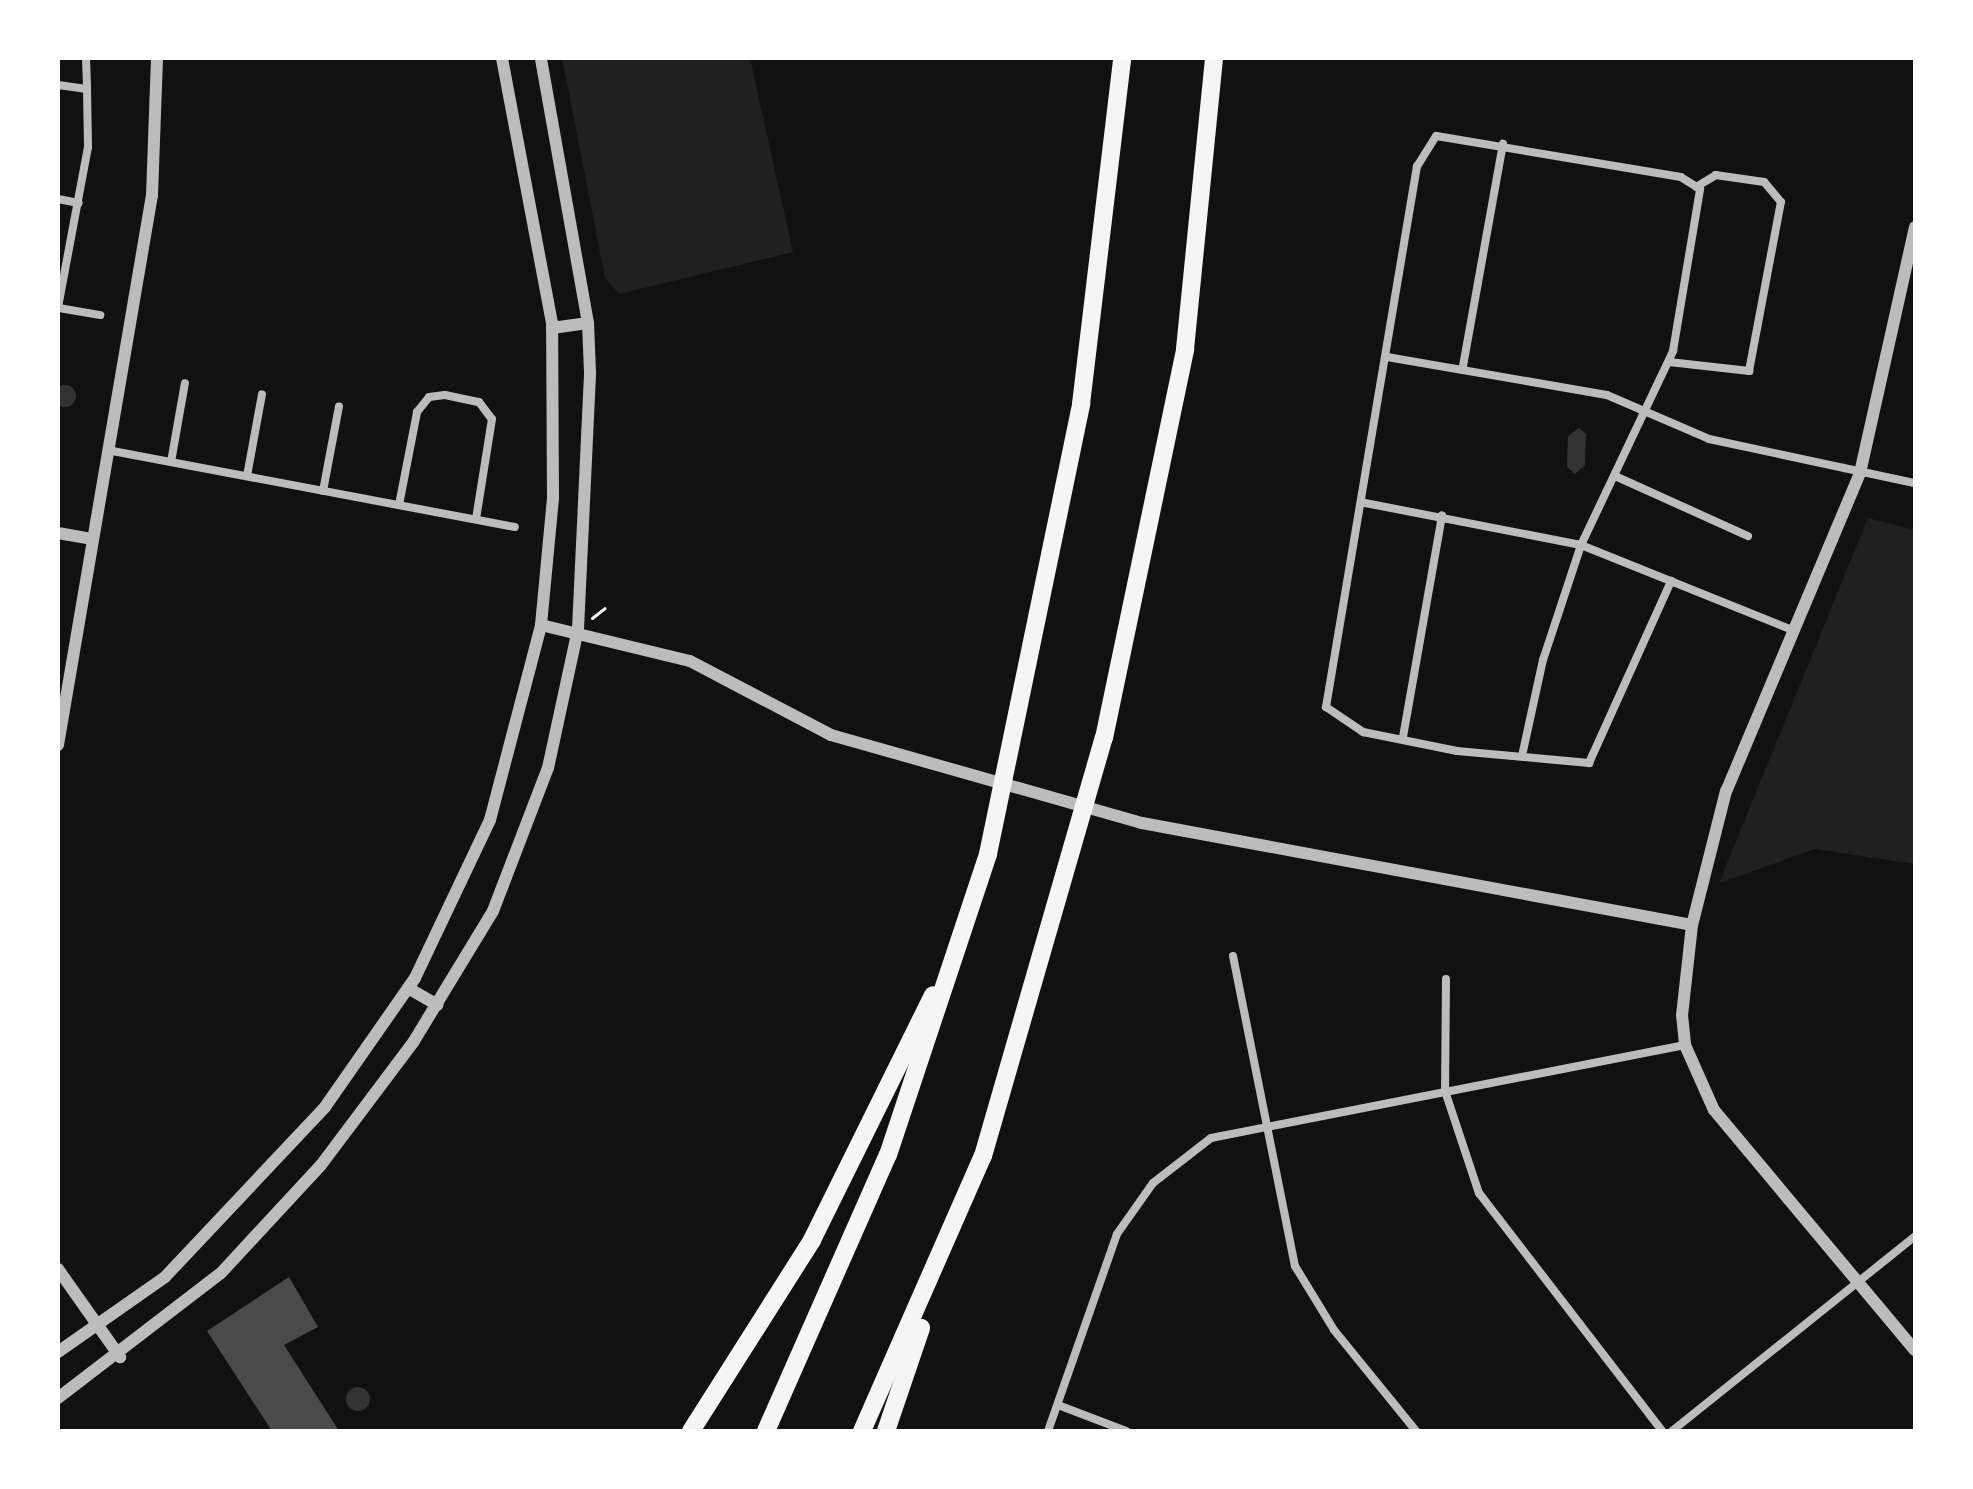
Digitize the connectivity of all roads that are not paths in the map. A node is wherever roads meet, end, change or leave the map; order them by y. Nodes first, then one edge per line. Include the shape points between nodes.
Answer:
1 (86, 58) edge
2 (157, 58) edge
3 (502, 58) edge
4 (541, 58) edge
5 (1122, 58) edge
6 (1214, 58) edge
7 (58, 85) edge
8 (87, 89) junction
9 (1503, 144) junction
10 (1696, 187) junction
11 (58, 199) edge
12 (79, 203) junction
13 (1915, 227) edge
14 (58, 308) edge
15 (100, 315) dead end
16 (588, 323) junction
17 (552, 328) junction
18 (1387, 357) junction
19 (1669, 362) junction
20 (1463, 366) junction
21 (185, 383) dead end
22 (262, 394) dead end
23 (339, 406) dead end
24 (1645, 408) junction
25 (107, 450) junction
26 (171, 462) junction
27 (1860, 473) junction
28 (247, 476) junction
29 (1615, 476) junction
30 (1915, 483) edge
31 (323, 491) junction
32 (1365, 503) junction
33 (399, 505) junction
34 (1442, 515) junction
35 (476, 519) junction
36 (515, 527) dead end
37 (58, 533) edge
38 (1748, 536) dead end
39 (91, 539) junction
40 (1581, 545) junction
41 (1671, 581) junction
42 (541, 625) junction
43 (578, 629) junction
44 (1792, 630) junction
45 (1403, 737) junction
46 (58, 745) edge
47 (1522, 756) junction
48 (1692, 925) junction
49 (960, 939) junction
50 (1233, 956) dead end
51 (1446, 979) dead end
52 (408, 988) junction
53 (437, 1005) junction
54 (1685, 1045) junction
55 (1445, 1091) junction
56 (1263, 1126) junction
57 (955, 1229) junction
58 (1915, 1236) edge
59 (58, 1269) edge
60 (1862, 1283) junction
61 (98, 1325) junction
62 (1915, 1350) edge
63 (58, 1352) edge
64 (120, 1357) junction
65 (58, 1398) edge
66 (1058, 1405) junction
67 (691, 1431) edge
68 (766, 1431) edge
69 (862, 1431) edge
70 (886, 1431) edge
71 (1048, 1431) edge
72 (1126, 1431) edge
73 (1416, 1431) edge
74 (1662, 1431) edge
75 (1672, 1431) edge

1 - 8 street
2 - 25 street via 152,195
3 - 17 street
4 - 16 street
5 - 49 highway via 1092,334 1019,726 988,854
6 - 57 highway via 1185,349 1104,738 1028,1014
7 - 8 street
8 - 12 street
9 - 10 street via 1681,177
9 - 18 street via 1456,136 1424,145
9 - 20 street
10 - 19 street
10 - 19 street via 1716,175 1764,182 1781,202 1749,371
11 - 12 street
12 - 14 street
13 - 27 street
14 - 15 street
16 - 17 street
16 - 43 street
17 - 42 street via 553,498
18 - 20 street
18 - 32 street
19 - 24 street
20 - 24 street
21 - 26 street
22 - 28 street
23 - 31 street
24 - 27 street via 1709,439
24 - 29 street
25 - 26 street
25 - 39 street
26 - 28 street
27 - 30 street
27 - 44 street
28 - 31 street
29 - 38 street
29 - 40 street
31 - 33 street
32 - 34 street
32 - 45 street via 1326,707 1363,732
33 - 35 street
33 - 35 street via 419,408 438,394 482,404 493,421
34 - 40 street
34 - 45 street
35 - 36 street
37 - 39 street
39 - 46 street
40 - 41 street
40 - 47 street via 1540,672
41 - 44 street
41 - 47 street via 1589,763
42 - 43 street
42 - 52 street via 490,820
43 - 48 street via 690,661 831,735 1142,823
43 - 53 street via 548,768 493,911
44 - 48 street via 1726,791
45 - 47 street via 1457,751
48 - 54 street
49 - 67 highway via 812,1240
49 - 68 highway via 888,1155
50 - 56 street
51 - 55 street
52 - 53 street
52 - 61 street via 325,1107 223,1223
53 - 64 street via 273,1218
54 - 55 street
54 - 60 street via 1714,1110
55 - 56 street
55 - 74 street via 1460,1154 1492,1216
56 - 66 street via 1211,1138 1153,1183 1117,1234
56 - 73 street via 1306,1290
57 - 69 highway
57 - 70 highway
58 - 60 street
59 - 61 street
60 - 62 street
60 - 75 street
61 - 63 street
61 - 64 street
64 - 65 street
66 - 71 street
66 - 72 street

